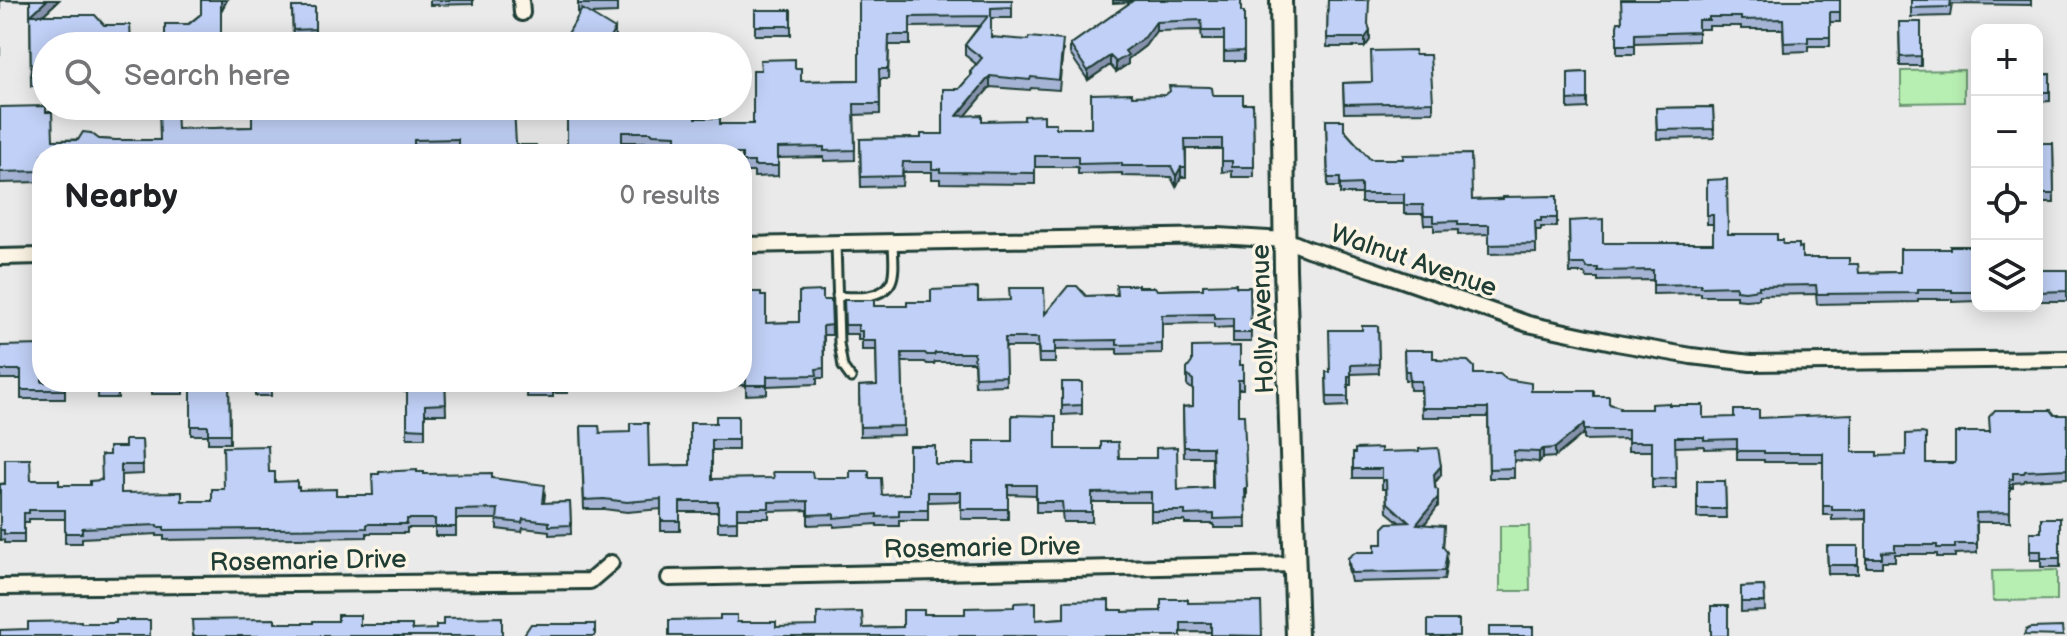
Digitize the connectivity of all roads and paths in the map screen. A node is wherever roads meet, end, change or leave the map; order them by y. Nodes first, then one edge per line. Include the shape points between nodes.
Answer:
1 (1281, 0) edge
2 (1286, 240) junction
3 (893, 242) junction
4 (836, 243) junction
5 (752, 245) edge
6 (32, 256) edge
7 (0, 257) edge
8 (837, 296) junction
9 (2067, 359) edge
10 (851, 378) dead end
11 (611, 563) dead end
12 (1296, 564) junction
13 (669, 578) dead end
14 (0, 587) edge
15 (1297, 636) edge

1 - 2 street, Holly Avenue
2 - 3 street, Walnut Avenue via 1218,236
2 - 9 street, Walnut Avenue via 1528,324 1691,356 1751,363
2 - 12 street, Holly Avenue
3 - 4 street, Walnut Avenue
3 - 8 lane via 891,283 859,299
4 - 5 street, Walnut Avenue
4 - 8 lane
6 - 7 street
8 - 10 lane via 843,367
11 - 14 street, Rosemarie Drive via 590,581
12 - 13 street, Rosemarie Drive
12 - 15 street, Holly Avenue

